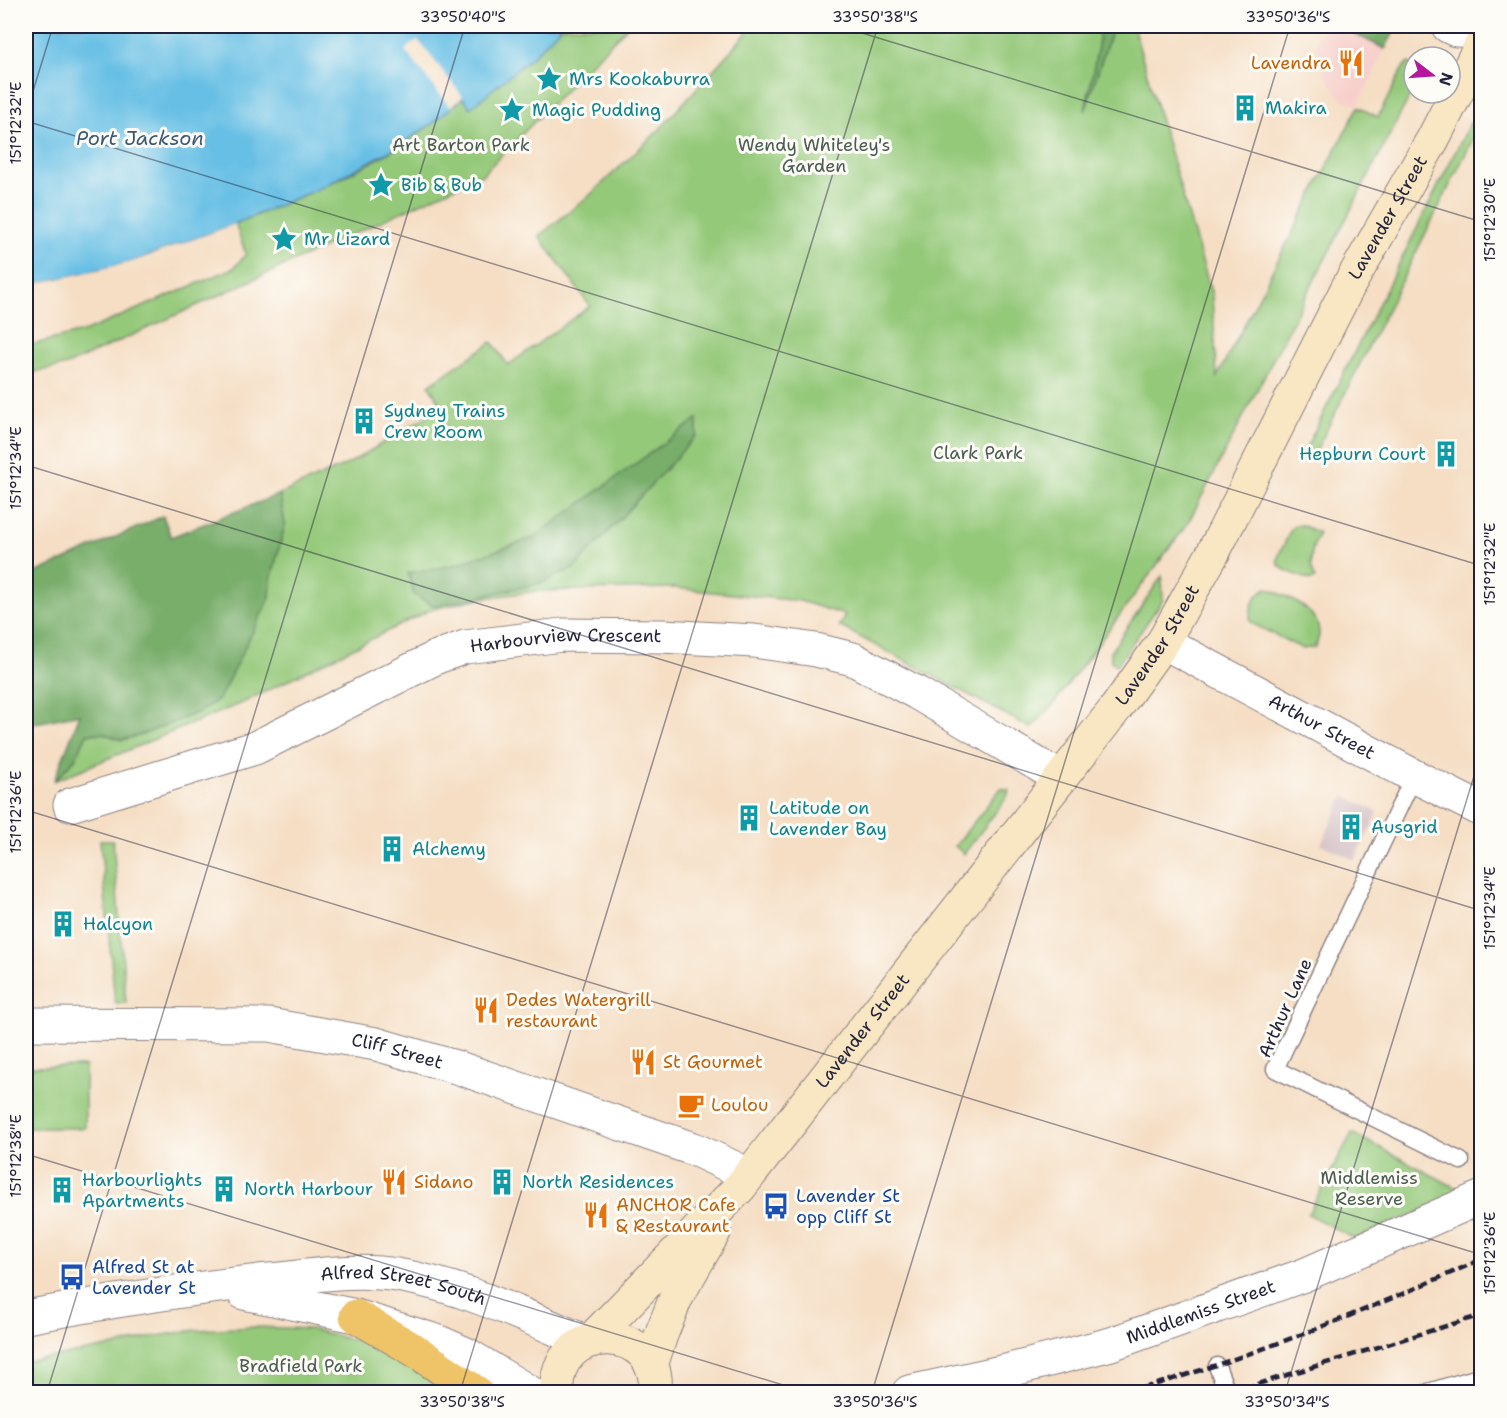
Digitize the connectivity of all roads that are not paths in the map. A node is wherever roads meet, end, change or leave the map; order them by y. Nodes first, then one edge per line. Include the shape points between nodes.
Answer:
1 (1448, 26) edge
2 (1482, 31) edge
3 (1482, 43) edge
4 (1163, 642) junction
5 (1414, 776) junction
6 (1061, 778) junction
7 (70, 805) dead end
8 (1482, 810) edge
9 (26, 1024) edge
10 (1461, 1161) dead end
11 (744, 1181) junction
12 (1482, 1197) edge
13 (213, 1287) junction
14 (356, 1316) junction
15 (26, 1317) edge
16 (588, 1341) junction
17 (1217, 1366) dead end
18 (1482, 1376) edge
19 (653, 1379) edge
20 (476, 1392) edge
21 (529, 1392) edge
22 (557, 1392) edge
23 (909, 1392) edge
24 (1227, 1392) edge
25 (1428, 1392) edge

1 - 2 street
3 - 4 street, Lavender Street via 1433,139 1349,285 1213,553
4 - 5 street, Arthur Street
4 - 6 street, Lavender Street
5 - 8 street, Arthur Street
5 - 10 lane, Arthur Lane via 1275,1069
6 - 7 street, Harbourview Crescent via 853,659 753,641 562,635 465,647 436,657 255,748
6 - 11 street, Lavender Street
9 - 11 street, Cliff Street via 269,1025 375,1044 459,1068 696,1150
11 - 16 street, Lavender Street
11 - 19 street, Lavender Street via 675,1300 661,1335
12 - 23 street, Middlemiss Street via 1305,1275 1111,1344
13 - 14 street, Alfred Street South
13 - 15 street, Alfred Street South
13 - 16 street, Alfred Street South via 350,1272 396,1275 447,1287
14 - 20 highway
14 - 21 street, Alfred Street South via 448,1346
16 - 19 street via 612,1338 626,1342 643,1354
16 - 22 street, Lavender Street via 566,1359
17 - 24 lane
18 - 25 lane

